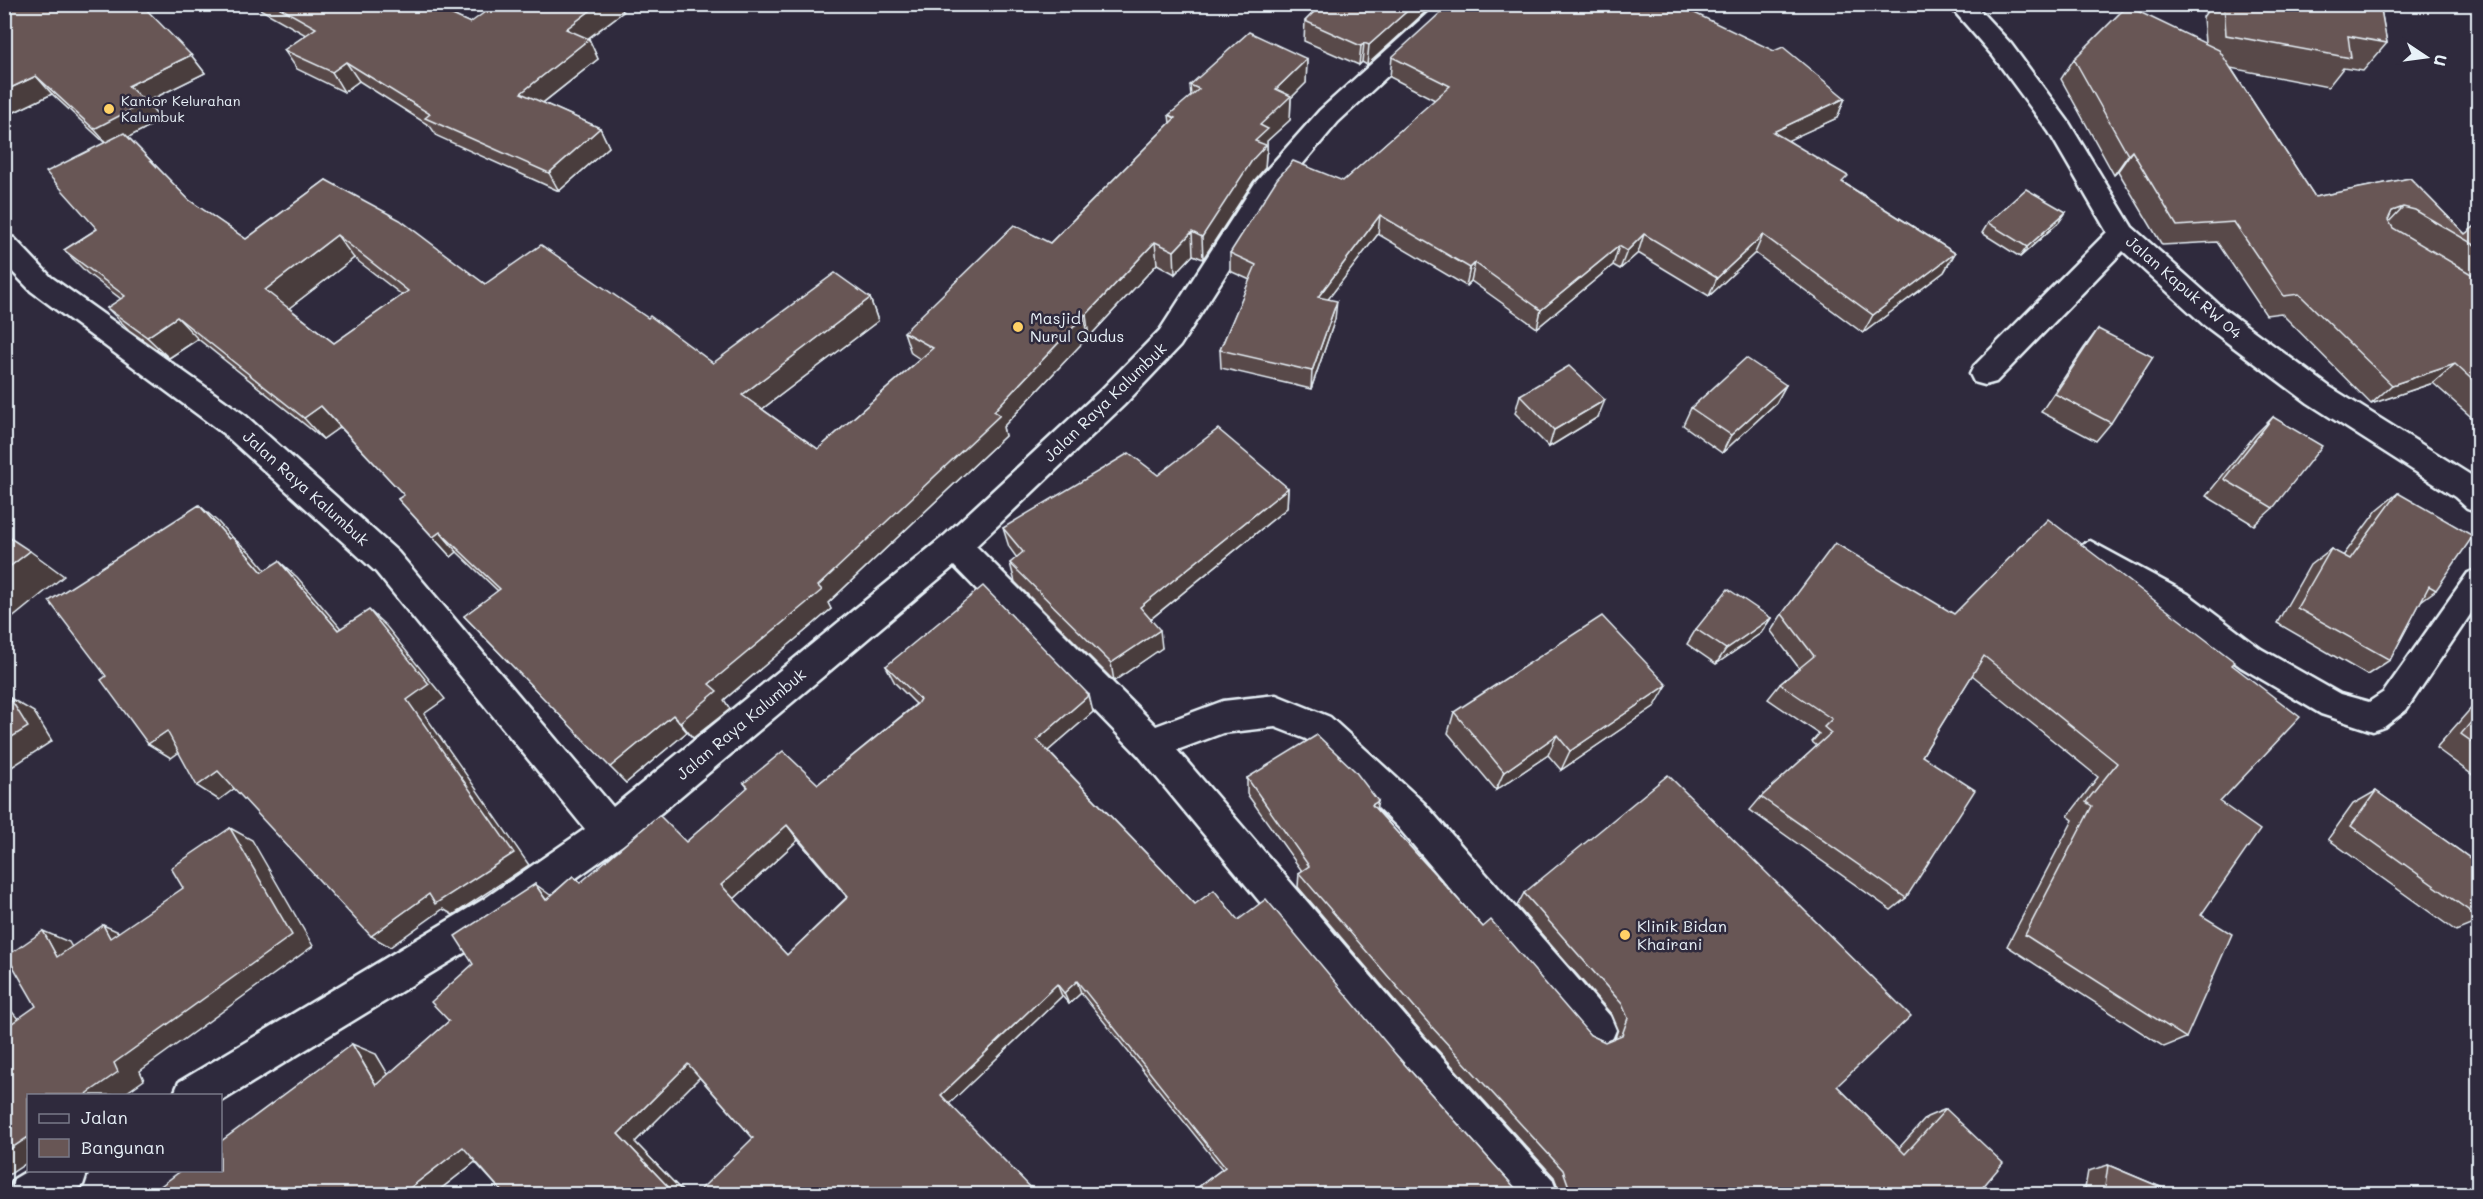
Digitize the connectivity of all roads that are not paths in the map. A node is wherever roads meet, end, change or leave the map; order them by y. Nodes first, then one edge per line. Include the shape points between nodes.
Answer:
1 (1454, 4) edge
2 (1960, 4) edge
3 (2122, 234) junction
4 (4, 245) edge
5 (1985, 374) dead end
6 (2474, 489) edge
7 (955, 546) junction
8 (2090, 553) edge
9 (2478, 581) edge
10 (1150, 744) junction
11 (611, 832) junction
12 (1596, 1030) dead end
13 (195, 1094) edge
14 (65, 1172) edge
15 (28, 1194) edge
16 (1537, 1194) edge

1 - 7 street, Jalan Raya Kalumbuk via 1329,116 1265,190 1170,338
2 - 3 street, Jalan Kapuk RW 04 via 2002,50 2059,127
3 - 5 street
3 - 6 street, Jalan Kapuk RW 04 via 2214,317 2319,395
4 - 11 street, Jalan Raya Kalumbuk via 41,284 235,425 387,562
7 - 10 street
7 - 11 street, Jalan Raya Kalumbuk
8 - 9 lane via 2178,603 2251,658 2332,705 2373,717 2395,701
10 - 12 street via 1223,717 1276,711 1318,728 1411,815
10 - 16 street via 1409,1051
11 - 13 street via 497,912
14 - 15 street

